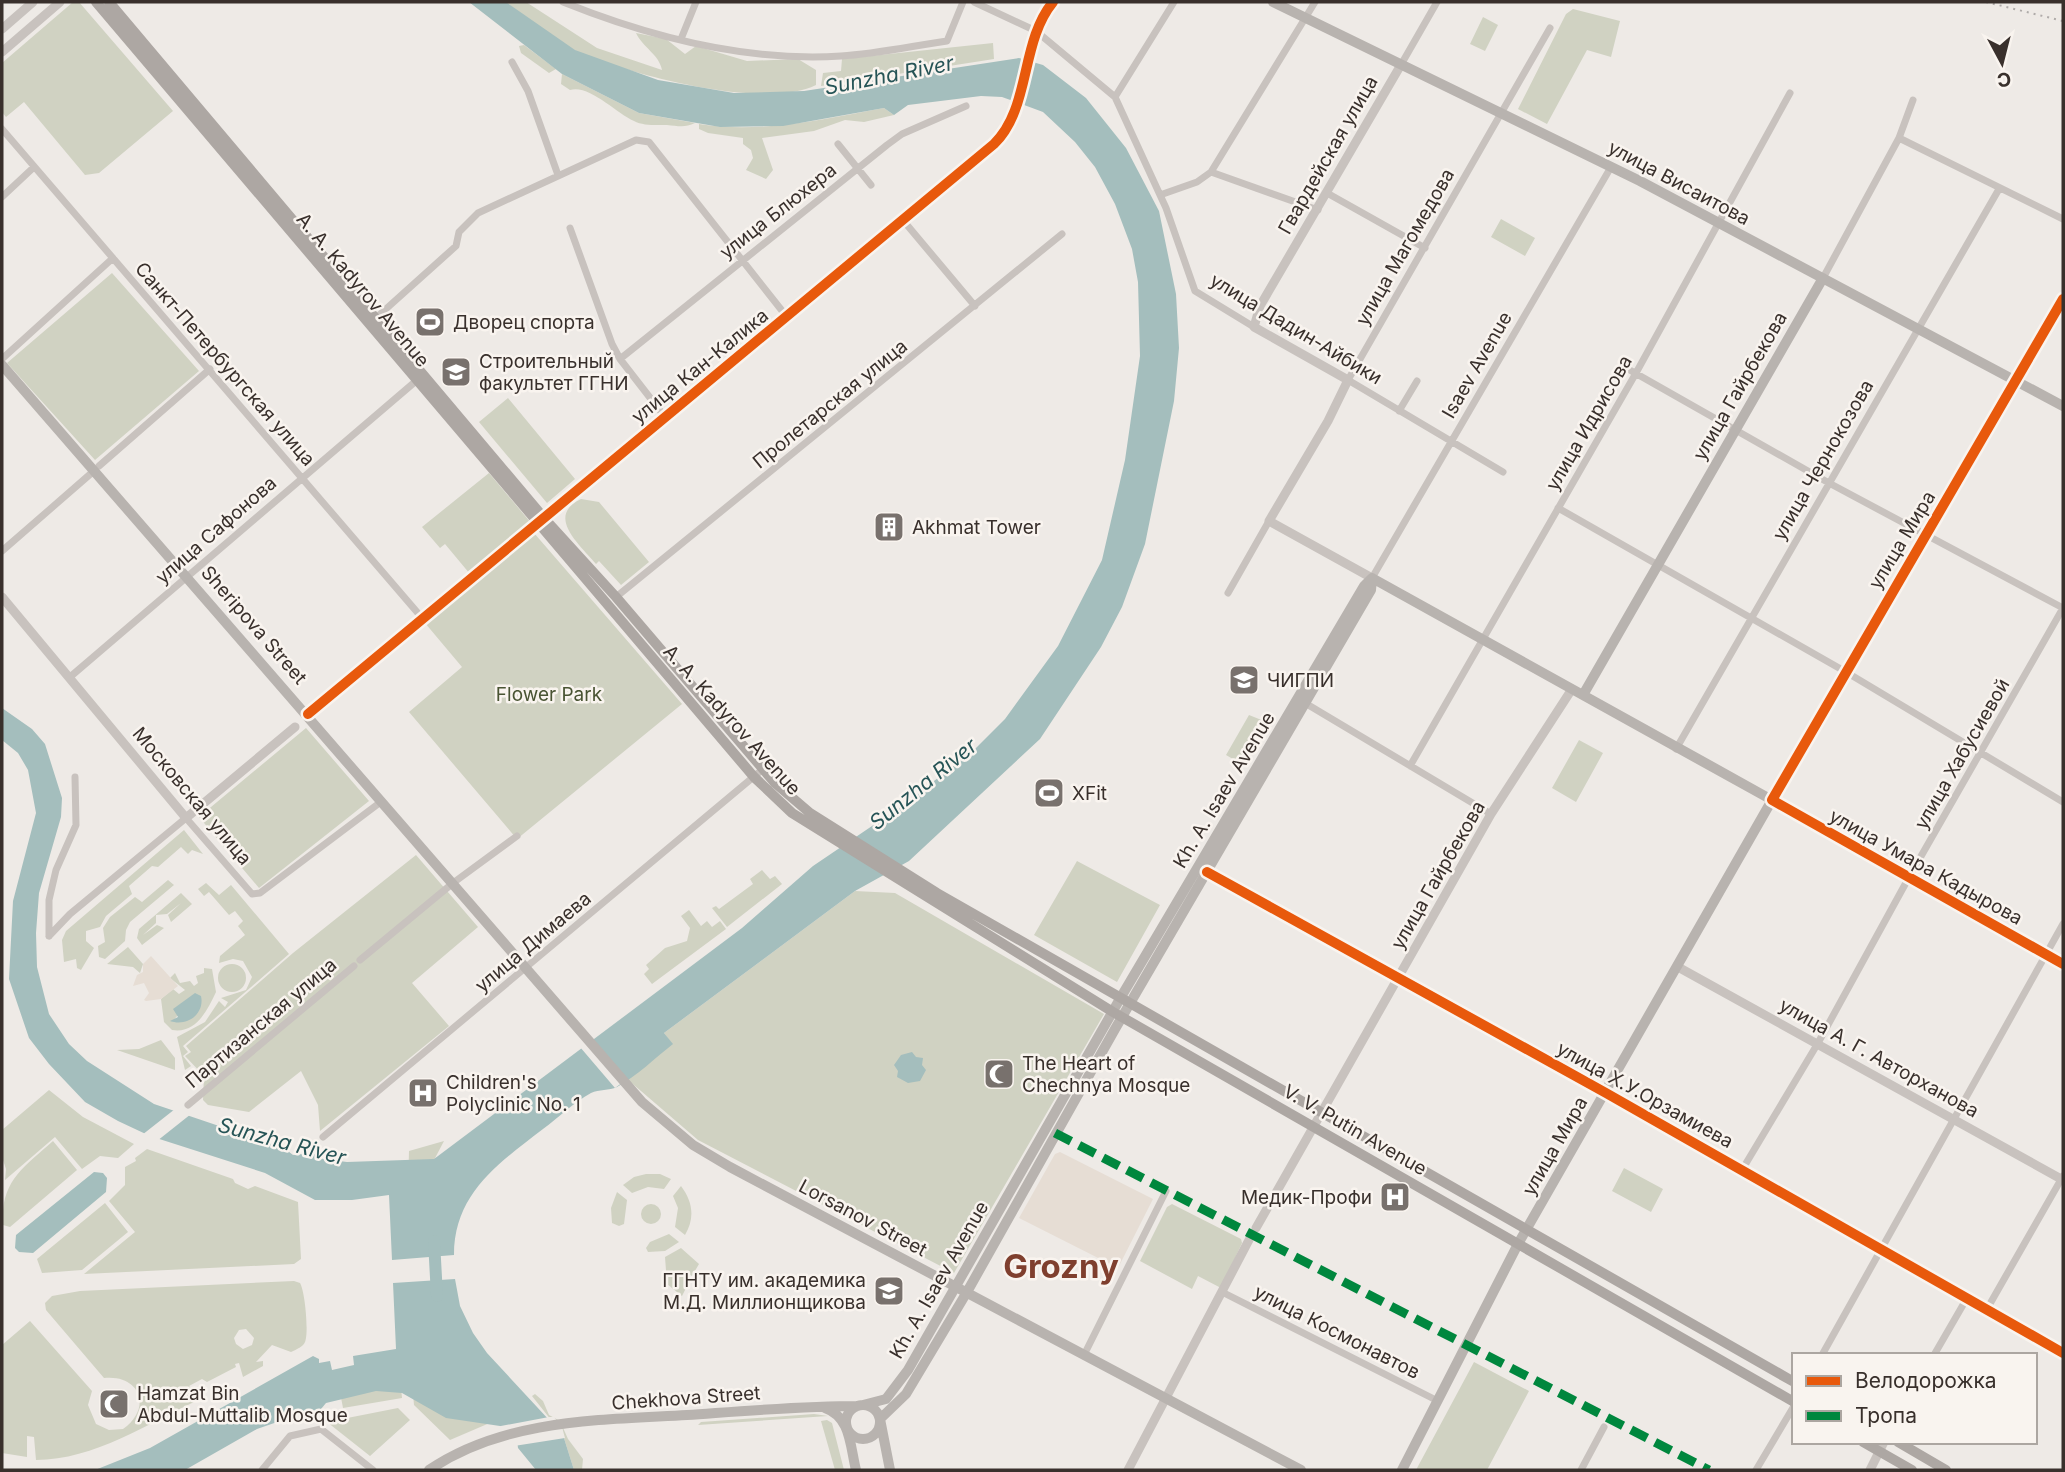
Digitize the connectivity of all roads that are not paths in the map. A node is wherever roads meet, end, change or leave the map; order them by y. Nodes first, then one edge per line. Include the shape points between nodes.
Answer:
1 (33, 2) edge
2 (60, 2) edge
3 (96, 2) edge
4 (109, 2) edge
5 (563, 2) edge
6 (696, 2) edge
7 (963, 2) edge
8 (974, 2) edge
9 (1053, 2) edge
10 (1174, 2) edge
11 (1273, 2) edge
12 (1315, 2) edge
13 (1437, 2) edge
14 (22, 11) junction
15 (1305, 17) junction
16 (34, 24) junction
17 (1550, 28) dead end
18 (2, 29) edge
19 (1036, 31) junction
20 (681, 39) junction
21 (2, 52) edge
22 (512, 62) dead end
23 (1402, 63) junction
24 (1790, 93) dead end
25 (1115, 97) junction
26 (1913, 100) dead end
27 (966, 106) dead end
28 (1503, 112) junction
29 (2, 129) edge
30 (1899, 138) junction
31 (838, 144) dead end
32 (34, 167) junction
33 (1611, 167) junction
34 (858, 169) junction
35 (1211, 172) junction
36 (558, 175) junction
37 (871, 185) dead end
38 (1999, 189) junction
39 (1328, 193) junction
40 (1160, 195) junction
41 (2, 197) edge
42 (1318, 209) junction
43 (902, 219) junction
44 (2063, 219) edge
45 (1718, 223) junction
46 (570, 228) dead end
47 (1062, 234) dead end
48 (1425, 248) junction
49 (113, 258) junction
50 (743, 259) junction
51 (1823, 278) junction
52 (2063, 299) edge
53 (975, 306) junction
54 (377, 317) junction
55 (787, 317) junction
56 (1254, 327) junction
57 (1917, 328) junction
58 (2, 359) edge
59 (620, 359) junction
60 (2, 365) edge
61 (210, 369) junction
62 (1628, 369) dead end
63 (1636, 373) junction
64 (1348, 380) junction
65 (416, 381) junction
66 (1417, 381) dead end
67 (2016, 381) junction
68 (2063, 407) edge
69 (1399, 411) junction
70 (666, 417) junction
71 (1736, 427) junction
72 (1451, 441) junction
73 (97, 468) junction
74 (1503, 472) dead end
75 (301, 477) junction
76 (1829, 483) junction
77 (1558, 508) junction
78 (541, 521) junction
79 (1269, 521) junction
80 (1927, 533) junction
81 (2, 551) edge
82 (1656, 563) junction
83 (188, 575) junction
84 (1372, 578) junction
85 (1228, 593) dead end
86 (2, 597) edge
87 (616, 597) junction
88 (2063, 608) edge
89 (1749, 618) junction
90 (423, 619) junction
91 (1483, 639) junction
92 (1846, 673) junction
93 (69, 677) junction
94 (1572, 689) junction
95 (1583, 695) junction
96 (1305, 704) junction
97 (308, 715) junction
98 (295, 727) dead end
99 (1676, 749) junction
100 (1981, 753) junction
101 (1410, 765) junction
102 (759, 773) junction
103 (75, 777) dead end
104 (1772, 800) junction
105 (382, 801) junction
106 (2063, 802) edge
107 (1491, 814) junction
108 (186, 818) junction
109 (517, 836) dead end
110 (1202, 870) junction
111 (1908, 879) junction
112 (906, 881) junction
113 (453, 883) junction
114 (2063, 924) edge
115 (2046, 955) junction
116 (2063, 964) edge
117 (1678, 967) junction
118 (527, 969) junction
119 (1398, 979) junction
120 (1126, 1000) junction
121 (1117, 1014) junction
122 (586, 1037) joint
123 (1818, 1043) junction
124 (1606, 1093) junction
125 (188, 1105) dead end
126 (1322, 1110) junction
127 (1956, 1120) junction
128 (1314, 1126) junction
129 (323, 1137) dead end
130 (1742, 1170) junction
131 (2063, 1179) edge
132 (1166, 1191) dead end
133 (1256, 1228) dead end
134 (1528, 1228) junction
135 (1249, 1240) dead end
136 (1518, 1244) junction
137 (1879, 1248) junction
138 (955, 1286) junction
139 (1222, 1292) junction
140 (967, 1293) junction
141 (1967, 1298) junction
142 (1987, 1309) junction
143 (1823, 1353) edge
144 (1935, 1353) edge
145 (2063, 1353) edge
146 (1084, 1355) junction
147 (1792, 1381) edge
148 (1167, 1399) junction
149 (1438, 1401) junction
150 (1792, 1403) edge
151 (861, 1405) junction
152 (814, 1406) junction
153 (1792, 1407) edge
154 (879, 1422) junction
155 (846, 1426) junction
156 (1604, 1427) dead end
157 (1902, 1444) edge
158 (1882, 1447) edge
159 (262, 1470) edge
160 (373, 1470) edge
161 (429, 1470) edge
162 (856, 1470) edge
163 (890, 1470) edge
164 (1129, 1470) edge
165 (1301, 1470) edge
166 (1402, 1470) edge
167 (1581, 1470) edge
168 (1756, 1470) edge
169 (1870, 1470) edge
170 (1912, 1470) edge
171 (1947, 1470) edge

1 - 14 street
2 - 16 street
3 - 65 main road, A. A. Kadyrov Avenue
4 - 54 main road, A. A. Kadyrov Avenue
5 - 20 street via 611,21
6 - 20 street
7 - 20 street via 947,41 841,56 746,54
8 - 19 street, улица Дадин-Айбики
9 - 19 street, улица Кан-Калика
10 - 25 street
11 - 15 main road, улица Висаитова
12 - 15 street
13 - 23 street, Гвардейская улица
14 - 16 street
14 - 18 street
15 - 23 main road, улица Висаитова
15 - 35 street
16 - 21 street
17 - 28 street, улица Магомедова
19 - 25 street, улица Дадин-Айбики
19 - 43 street, улица Кан-Калика via 1008,127
22 - 36 street via 528,91
23 - 28 main road, улица Висаитова
23 - 39 street, Гвардейская улица
24 - 45 street, улица Идрисова
25 - 40 street, улица Дадин-Айбики
26 - 30 street
27 - 34 street, улица Блюхера via 902,134
28 - 33 main road, улица Висаитова
28 - 48 street, улица Магомедова
29 - 32 street, Санкт-Петербургская улица
30 - 38 street
30 - 51 street
31 - 34 street
32 - 41 street
32 - 49 street, Санкт-Петербургская улица
33 - 45 main road, улица Висаитова
33 - 72 street, Isaev Avenue
34 - 37 street
34 - 50 street, улица Блюхера
35 - 40 street
35 - 42 street
36 - 50 street via 628,141 649,142
36 - 54 street via 478,213 459,232 456,246
38 - 44 street
38 - 57 street, улица Чернокозова
39 - 42 street, Гвардейская улица
39 - 48 street
40 - 56 street, улица Дадин-Айбики via 1195,291
42 - 56 street, Гвардейская улица via 1260,306
43 - 53 street
43 - 55 street, улица Кан-Калика
45 - 51 main road, улица Висаитова
45 - 63 street, улица Идрисова
46 - 59 street
47 - 53 street, Пролетарская улица
48 - 64 street, улица Магомедова
49 - 58 street
49 - 61 street, Санкт-Петербургская улица
50 - 55 street
50 - 59 street, улица Блюхера
51 - 57 main road, улица Висаитова
51 - 71 main road, улица Гайрбекова
52 - 67 street, улица Мира
53 - 87 street, Пролетарская улица
54 - 78 main road, A. A. Kadyrov Avenue
55 - 70 street, улица Кан-Калика
56 - 64 street, улица Дадин-Айбики
57 - 67 main road, улица Висаитова
57 - 76 street, улица Чернокозова
59 - 70 street
60 - 73 main road, Sheripova Street
61 - 73 street
61 - 75 street, Санкт-Петербургская улица
62 - 63 street
63 - 71 street
63 - 77 street, улица Идрисова
64 - 69 street, улица Дадин-Айбики
64 - 79 street, улица Магомедова
65 - 75 street, улица Сафонова
65 - 78 main road, A. A. Kadyrov Avenue
66 - 69 street
67 - 68 main road, улица Висаитова
67 - 80 street, улица Мира
69 - 72 street, улица Дадин-Айбики
70 - 78 street, улица Кан-Калика
71 - 76 street
71 - 82 main road, улица Гайрбекова
72 - 74 street, улица Дадин-Айбики
72 - 84 street, Isaev Avenue
73 - 81 street
73 - 83 main road, Sheripova Street
75 - 83 street, улица Сафонова
75 - 90 street, Санкт-Петербургская улица
76 - 80 street
76 - 89 street, улица Чернокозова
77 - 82 street
77 - 91 street, улица Идрисова
78 - 87 main road, A. A. Kadyrov Avenue
78 - 90 street, улица Кан-Калика
78 - 102 main road, A. A. Kadyrov Avenue
79 - 84 street
79 - 85 street, улица Магомедова
80 - 88 street
80 - 92 street, улица Мира
82 - 89 street
82 - 95 main road, улица Гайрбекова
83 - 93 street, улица Сафонова
83 - 97 main road, Sheripova Street
84 - 91 main road, улица Умара Кадырова
84 - 96 main road, Kh. A. Isaev Avenue via 1371,590
84 - 110 main road, Kh. A. Isaev Avenue
86 - 93 street, Московская улица
87 - 102 main road, A. A. Kadyrov Avenue
88 - 100 street, улица Хабусиевой
89 - 92 street
89 - 99 street, улица Чернокозова
90 - 97 street, улица Кан-Калика
91 - 94 main road, улица Умара Кадырова
91 - 101 street, улица Идрисова
92 - 100 street
92 - 104 street, улица Мира
93 - 108 street, Московская улица
94 - 95 main road, улица Умара Кадырова
94 - 107 street, улица Гайрбекова
95 - 99 main road, улица Умара Кадырова
96 - 101 street
96 - 110 main road, Kh. A. Isaev Avenue
97 - 105 main road, Sheripova Street
98 - 108 street
99 - 104 main road, улица Умара Кадырова
100 - 106 street
100 - 111 street, улица Хабусиевой
101 - 107 street
102 - 112 main road, A. A. Kadyrov Avenue via 792,813
102 - 118 street, улица Димаева
103 - 108 street via 76,825 56,870 49,900 49,936
104 - 111 street, улица Умара Кадырова
104 - 117 main road, улица Мира
105 - 108 street, Московская улица via 261,893 252,894
105 - 113 main road, Sheripova Street
107 - 119 street, улица Гайрбекова
109 - 113 street, Партизанская улица
110 - 119 street, улица Х.У.Орзамиева
110 - 120 main road, Kh. A. Isaev Avenue
111 - 115 street, улица Умара Кадырова
111 - 123 street, улица Хабусиевой
112 - 120 main road, V. V. Putin Avenue
112 - 121 main road, V. V. Putin Avenue
113 - 118 main road, Sheripova Street
113 - 125 street, Партизанская улица
114 - 115 street
115 - 116 street, улица Умара Кадырова
115 - 127 street
117 - 123 street, улица А. Г. Авторханова
117 - 124 main road, улица Мира
118 - 122 main road, Sheripova Street
118 - 129 street, улица Димаева
119 - 124 street, улица Х.У.Орзамиева
119 - 126 street, улица Гайрбекова
120 - 121 main road, Kh. A. Isaev Avenue
120 - 126 main road, V. V. Putin Avenue
121 - 128 main road, V. V. Putin Avenue
121 - 138 main road, Kh. A. Isaev Avenue
121 - 140 main road, Kh. A. Isaev Avenue
122 - 138 main road, Lorsanov Street via 642,1102 693,1145
123 - 127 street, улица А. Г. Авторханова
123 - 130 street, улица Хабусиевой
124 - 130 street, улица Х.У.Орзамиева
124 - 134 main road, улица Мира
126 - 128 street, улица Гайрбекова
126 - 134 main road, V. V. Putin Avenue
127 - 131 street, улица А. Г. Авторханова
127 - 137 street
128 - 133 street, улица Гайрбекова
128 - 136 main road, V. V. Putin Avenue
130 - 137 street, улица Х.У.Орзамиева
131 - 142 street
132 - 146 street
134 - 136 main road, улица Мира
134 - 147 main road, V. V. Putin Avenue
135 - 139 street
136 - 149 main road, улица Мира
136 - 150 main road, V. V. Putin Avenue
137 - 141 street, улица Х.У.Орзамиева
137 - 143 street
138 - 140 main road, Lorsanov Street
138 - 151 main road, Kh. A. Isaev Avenue via 894,1390 881,1401
139 - 148 street
139 - 149 street, улица Космонавтов
140 - 146 main road, Lorsanov Street
140 - 154 main road, Kh. A. Isaev Avenue via 914,1381
141 - 142 street, улица Х.У.Орзамиева
141 - 144 street
142 - 145 street, улица Х.У.Орзамиева
146 - 148 main road, Lorsanov Street
148 - 164 street
148 - 165 main road, Lorsanov Street
149 - 166 main road, улица Мира
151 - 152 main road, Chekhova Street
151 - 154 main road via 875,1411
151 - 155 main road via 849,1412
152 - 155 main road via 835,1412
152 - 161 main road, Chekhova Street via 508,1433
153 - 168 street
154 - 155 main road via 875,1433 866,1438 852,1435
154 - 163 main road
155 - 162 main road
156 - 167 street
157 - 171 main road
158 - 169 street
158 - 170 main road
159 - 160 street via 290,1436 321,1429

